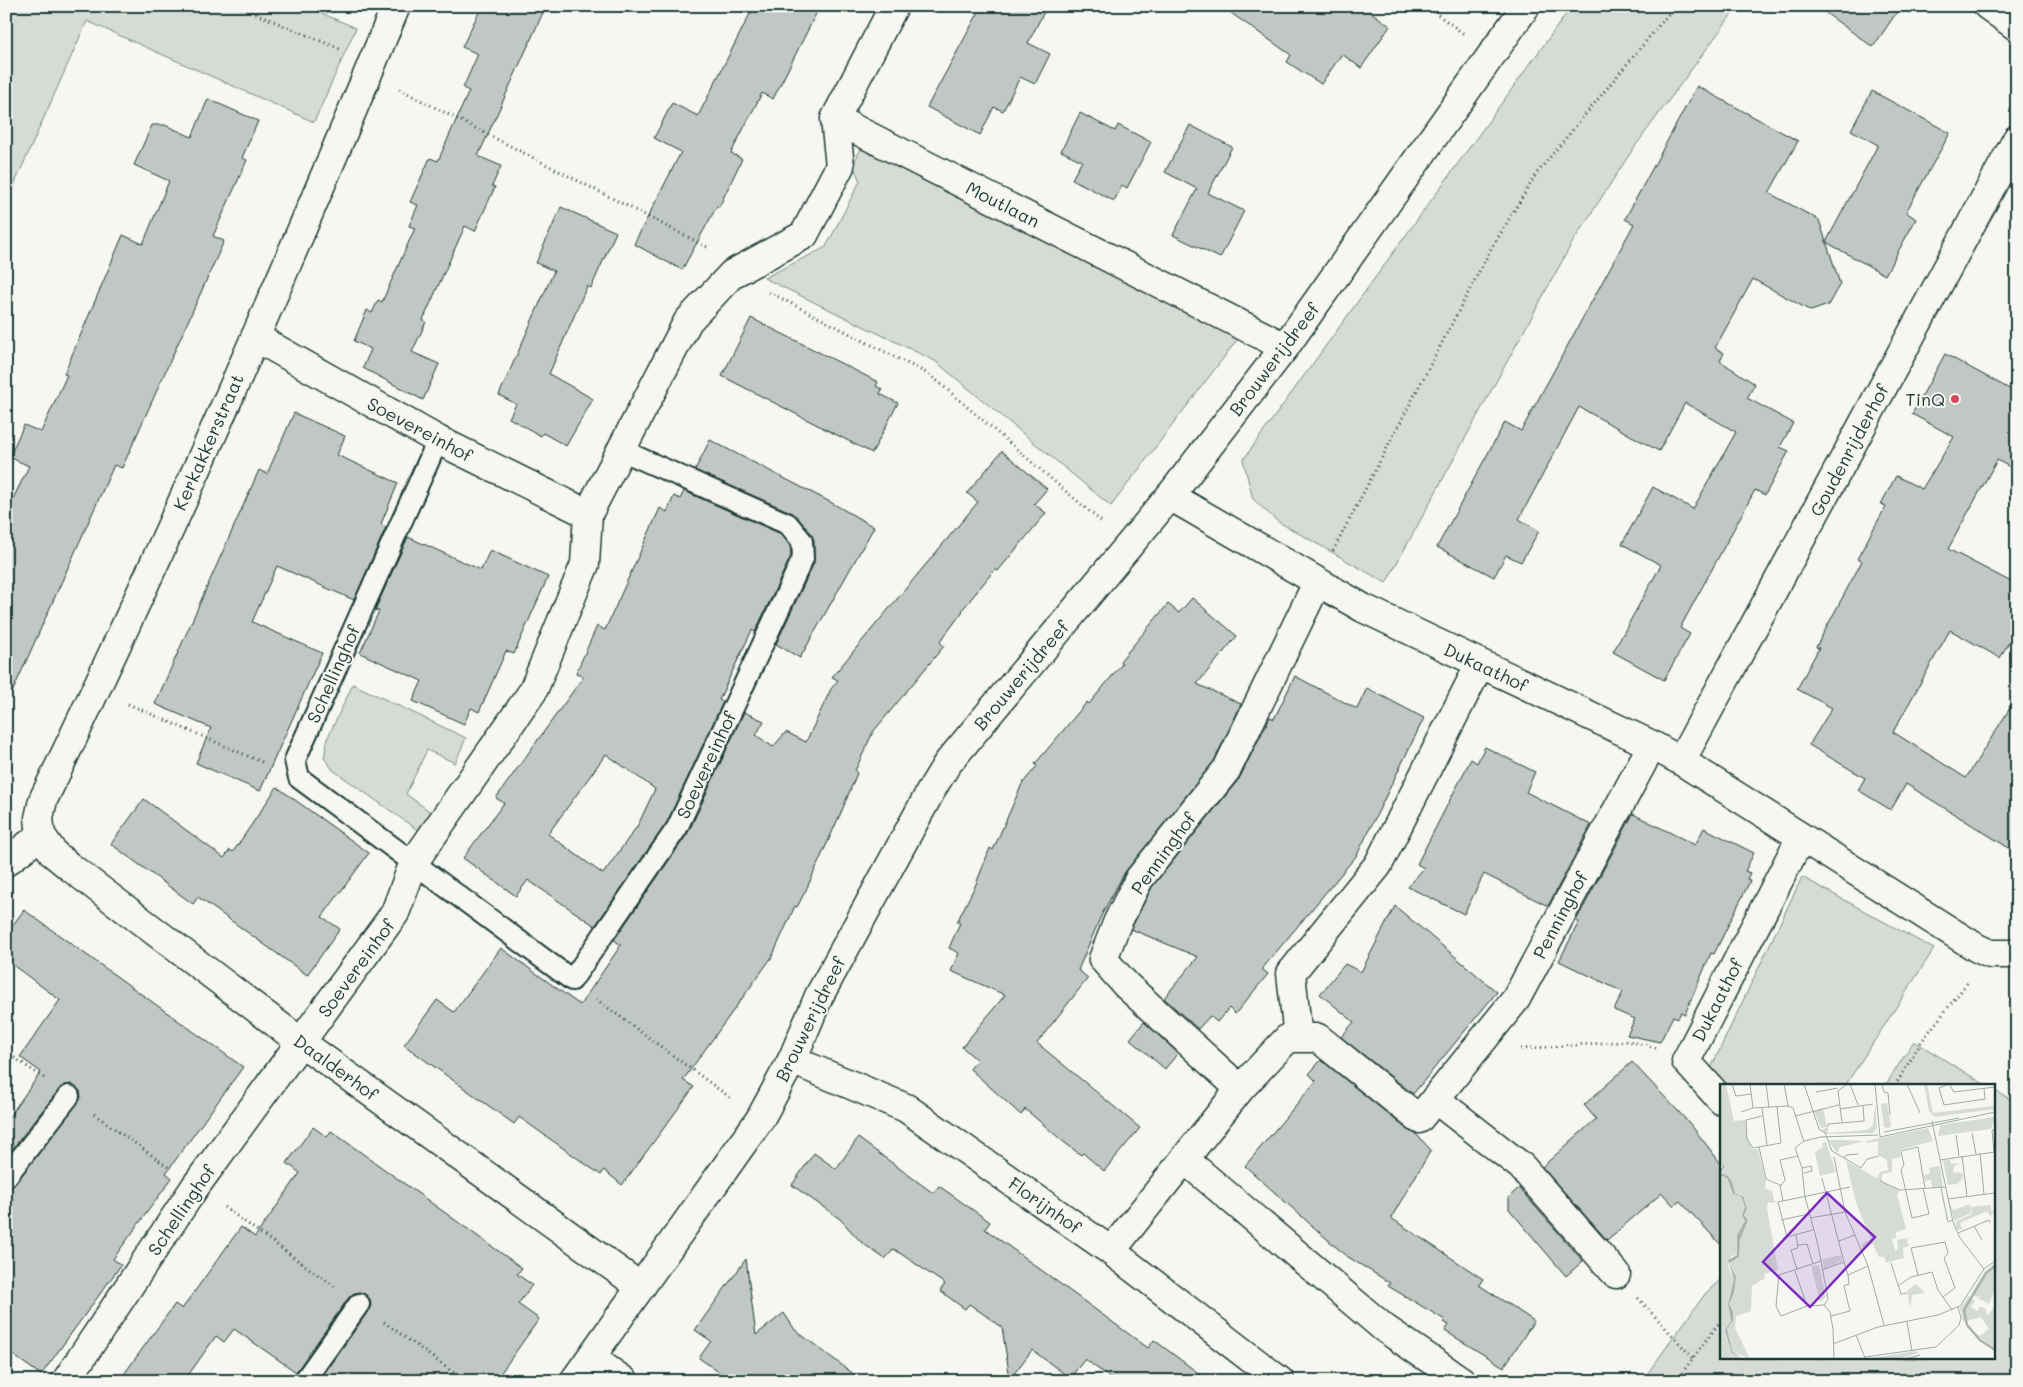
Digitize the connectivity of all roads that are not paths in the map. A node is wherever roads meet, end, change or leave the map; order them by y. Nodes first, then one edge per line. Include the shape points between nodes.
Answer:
1 (396, 6) edge
2 (894, 6) edge
3 (1526, 6) edge
4 (1988, 6) edge
5 (2017, 27) edge
6 (835, 119) junction
7 (2017, 139) edge
8 (255, 337) junction
9 (1285, 347) junction
10 (438, 440) junction
11 (621, 450) junction
12 (1170, 496) junction
13 (588, 514) junction
14 (1317, 583) junction
15 (1480, 664) junction
16 (1652, 745) junction
17 (1681, 762) junction
18 (42, 835) junction
19 (1801, 836) junction
20 (6, 862) edge
21 (414, 862) junction
22 (2017, 954) edge
23 (1298, 1038) junction
24 (302, 1043) junction
25 (792, 1060) junction
26 (1240, 1089) junction
27 (69, 1096) road end
28 (1434, 1099) junction
29 (1720, 1100) edge
30 (1184, 1159) junction
31 (6, 1177) edge
32 (1111, 1251) junction
33 (1616, 1274) road end
34 (641, 1287) junction
35 (359, 1304) road end
36 (590, 1358) junction
37 (1269, 1377) edge
38 (66, 1381) edge
39 (304, 1381) edge
40 (574, 1381) edge
41 (624, 1381) edge
42 (1462, 1381) edge

1 - 8 street, Kerkakkerstraat
2 - 6 street
3 - 9 street, Brouwerijdreef
4 - 5 street
6 - 9 street, Moutlaan
6 - 11 street, Soevereinhof via 840,166 804,235 739,270 688,321
7 - 17 street, Goudenrijderhof
8 - 10 street, Soevereinhof
8 - 18 street, Kerkakkerstraat via 43,800 39,818
9 - 12 street, Brouwerijdreef
10 - 13 street, Soevereinhof
10 - 21 lane, Schellinghof via 295,760 299,778
11 - 13 street, Soevereinhof
11 - 21 lane, Soevereinhof via 788,524 802,541 804,558 677,828 572,980
12 - 14 street, Dukaathof
12 - 25 street, Brouwerijdreef via 947,764 819,996
13 - 21 street, Soevereinhof via 585,564 533,691
14 - 15 street, Dukaathof
14 - 26 street, Penninghof via 1227,769 1139,879 1103,959 1126,985
15 - 16 street, Dukaathof
15 - 23 street via 1378,865 1291,974
16 - 17 street, Dukaathof
16 - 28 street, Penninghof via 1516,999
17 - 19 street, Dukaathof
18 - 20 street
18 - 24 street, Daalderhof via 54,854 70,867
19 - 22 street, Dukaathof via 1977,948 1990,954
19 - 29 street, Dukaathof via 1686,1061
21 - 24 street, Soevereinhof via 395,913
23 - 26 street via 1288,1038
23 - 28 street, Penninghof via 1318,1038 1419,1120
24 - 34 street, Daalderhof
24 - 38 street, Schellinghof via 195,1187
25 - 32 street, Florijnhof via 906,1108
25 - 34 street, Brouwerijdreef via 760,1119
26 - 30 street
27 - 31 lane
28 - 33 street via 1521,1166
30 - 32 street
30 - 42 street via 1384,1328
32 - 37 street, Florijnhof
34 - 36 street, Brouwerijdreef
35 - 39 lane
36 - 40 street, Brouwerijdreef
36 - 41 street

